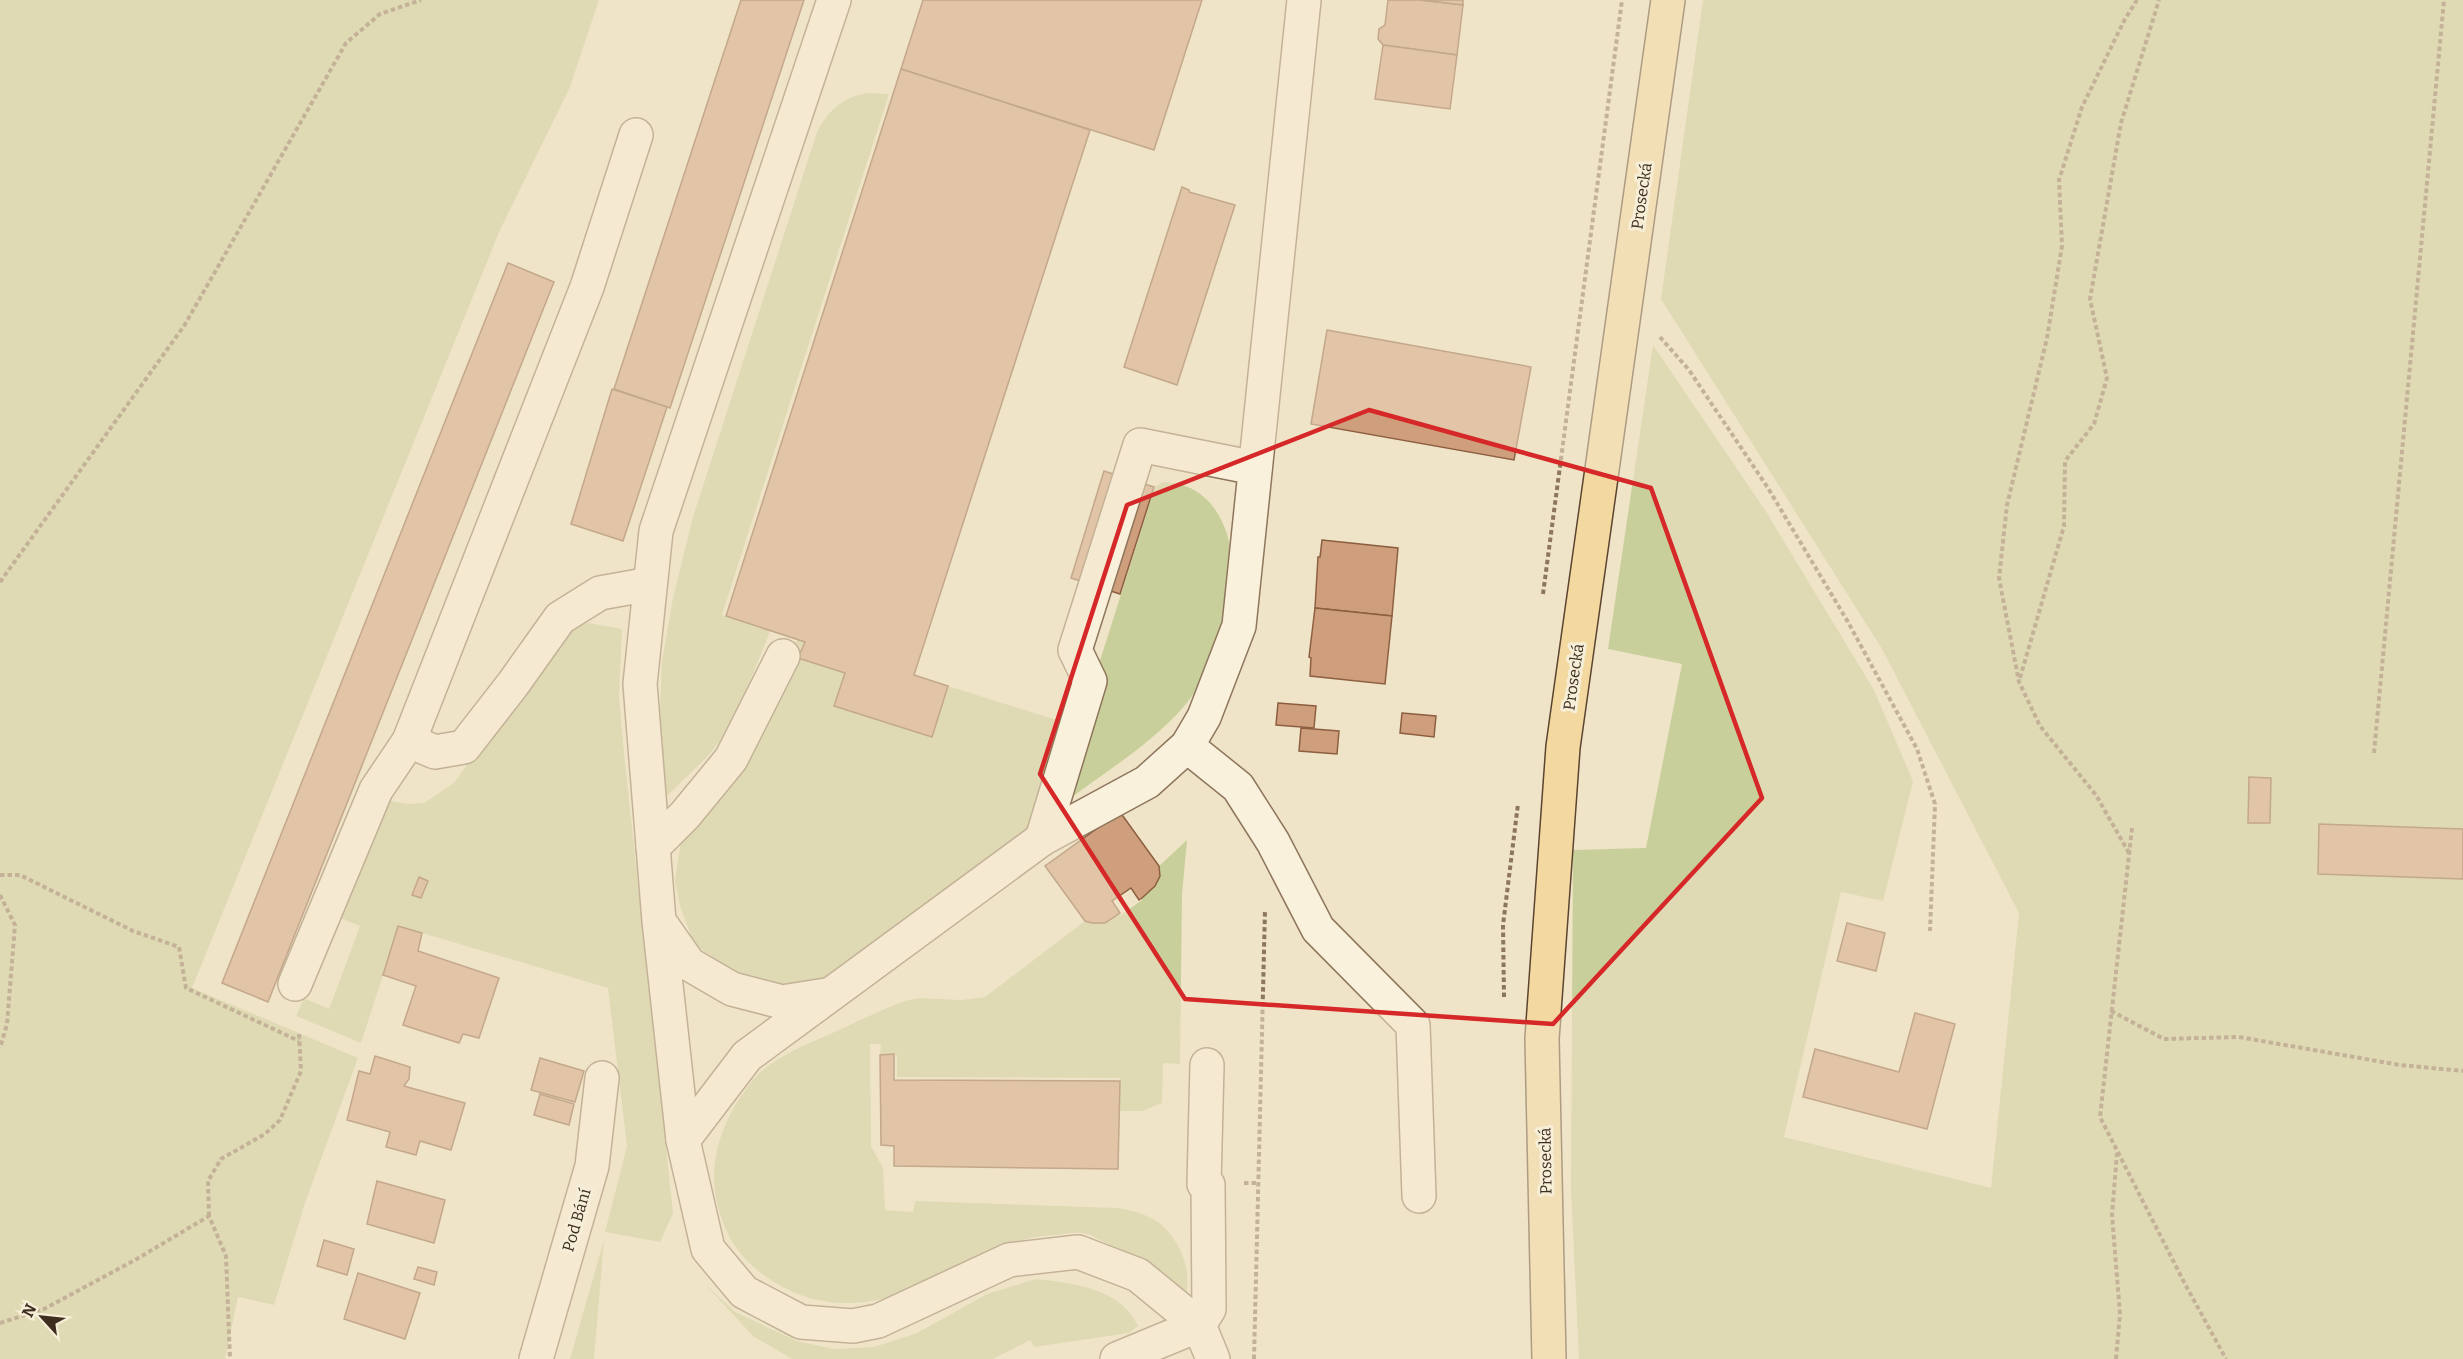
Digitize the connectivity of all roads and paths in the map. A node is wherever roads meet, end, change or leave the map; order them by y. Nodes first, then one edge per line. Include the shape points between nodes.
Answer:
1 (421, 0) edge
2 (834, 0) edge
3 (1304, 0) edge
4 (1668, 0) edge
5 (2137, 0) edge
6 (2159, 0) edge
7 (2444, 0) edge
8 (636, 135) dead end
9 (1626, 298) junction
10 (1255, 468) junction
11 (0, 582) edge
12 (650, 584) junction
13 (783, 656) dead end
14 (2019, 682) junction
15 (409, 741) junction
16 (1187, 746) junction
17 (2374, 753) dead end
18 (2132, 828) dead end
19 (1042, 839) junction
20 (653, 847) junction
21 (2129, 853) junction
22 (0, 875) edge
23 (0, 895) edge
24 (1265, 901) dead end
25 (659, 921) junction
26 (1930, 931) dead end
27 (295, 984) dead end
28 (831, 994) junction
29 (2111, 1011) junction
30 (299, 1032) dead end
31 (299, 1041) junction
32 (0, 1048) edge
33 (1207, 1065) dead end
34 (2463, 1070) edge
35 (602, 1078) dead end
36 (683, 1140) junction
37 (2118, 1151) junction
38 (1419, 1196) dead end
39 (209, 1216) junction
40 (0, 1323) edge
41 (1199, 1325) junction
42 (230, 1359) edge
43 (536, 1359) edge
44 (1117, 1359) edge
45 (1214, 1359) edge
46 (1254, 1359) edge
47 (1549, 1359) edge
48 (2116, 1359) edge
49 (2226, 1359) edge

1 - 11 path via 380,14 346,43 184,326
2 - 12 street via 656,531
3 - 10 street
4 - 9 main road, Prosecká
5 - 14 path via 2082,107 2059,180 2062,246 2047,338 2007,505 1999,578
6 - 14 path via 2121,123 2090,299 2108,378 2094,424 2065,461 2064,526
7 - 17 path
8 - 15 street via 587,287
9 - 26 path via 1689,370 1768,488 1848,622 1917,749 1935,804
9 - 47 main road, Prosecká via 1562,758 1542,1039
10 - 16 street via 1239,626 1204,717
10 - 19 street via 1140,445 1075,650 1090,681
12 - 15 street via 600,593 560,618 464,747 435,752
12 - 20 street via 640,684
13 - 20 street via 731,759
14 - 21 path via 2040,726 2096,795
15 - 27 street via 376,790
16 - 19 street via 1147,782
16 - 38 street via 1238,787 1273,842 1318,929 1413,1025
18 - 21 path
19 - 28 street
20 - 25 street
21 - 29 path
22 - 31 path via 20,875 133,931 179,947 186,988
23 - 32 path via 15,925 8,1024
24 - 46 path
25 - 28 street via 689,964 732,989 782,1002
25 - 36 street
28 - 36 street via 747,1056
29 - 34 path via 2164,1039 2239,1037 2400,1065
29 - 37 path via 2100,1117
30 - 31 path
31 - 39 path via 302,1071 280,1120 265,1134 221,1159 208,1181
33 - 41 street via 1204,1184 1208,1185 1209,1308
35 - 43 street, Pod Bání via 592,1166
36 - 41 street via 708,1249 744,1292 801,1322 854,1326 878,1321 1009,1260 1078,1251 1138,1275
37 - 48 path via 2112,1215 2120,1314
37 - 49 path
39 - 40 path via 44,1309
39 - 42 path via 226,1256
41 - 44 street
41 - 45 street

